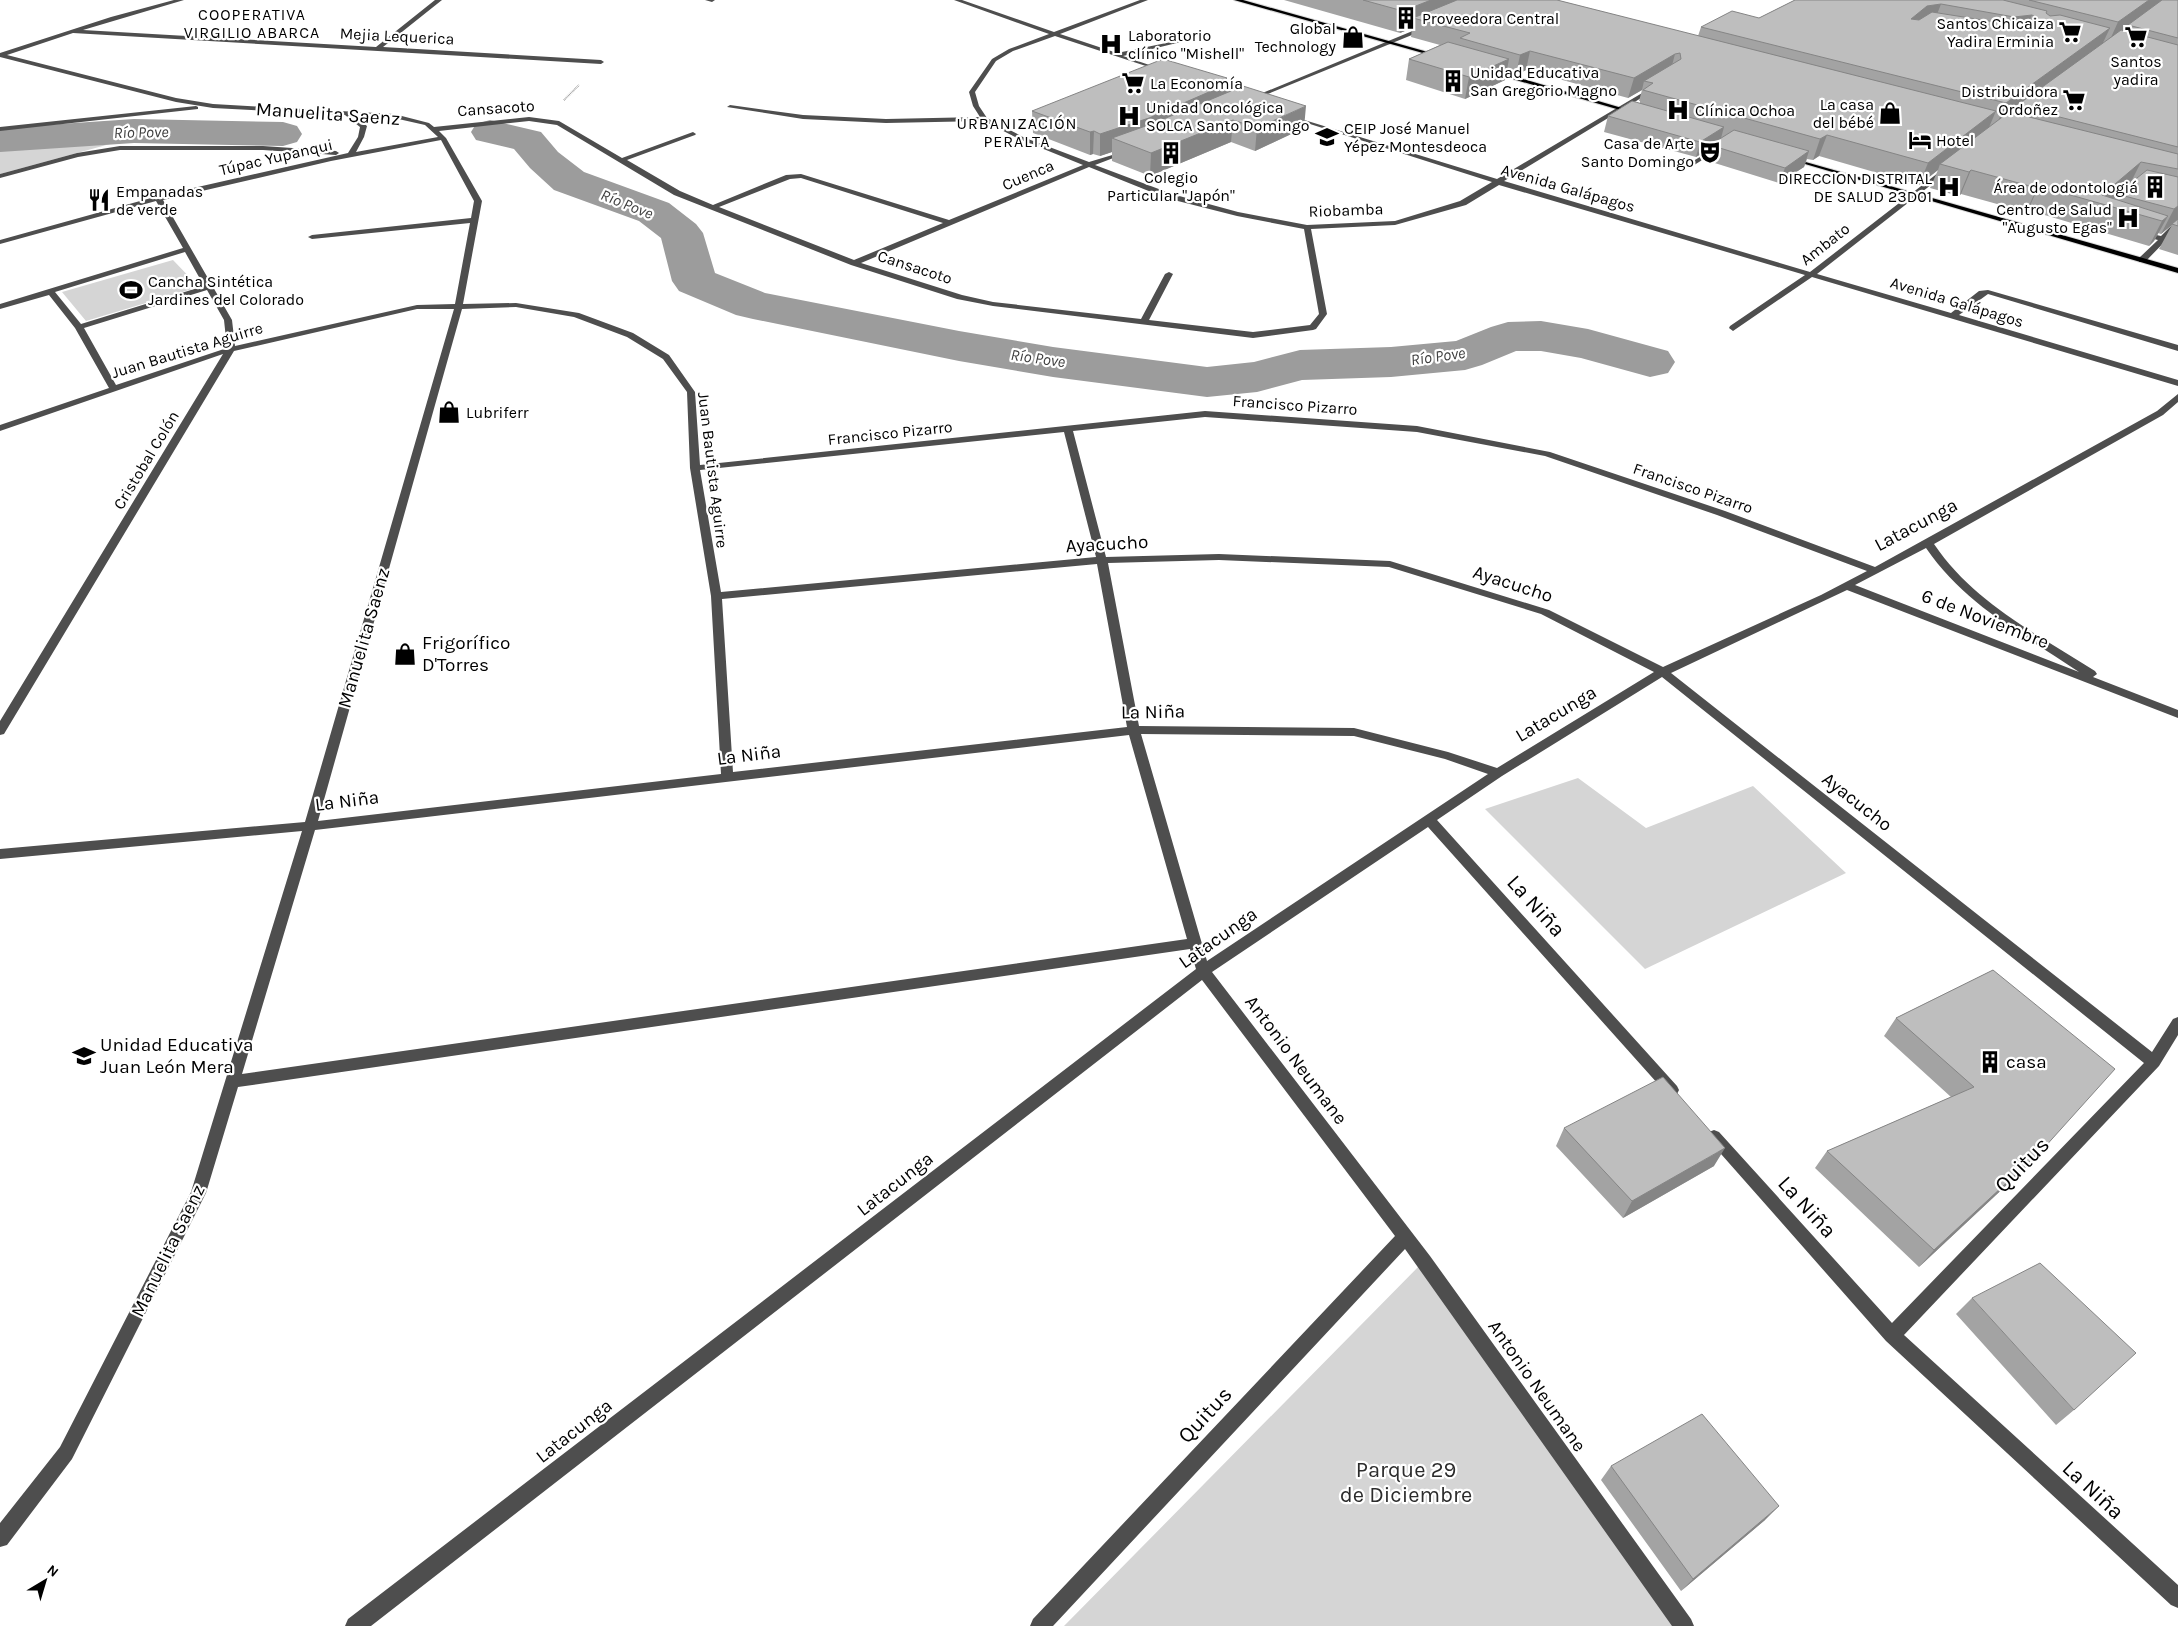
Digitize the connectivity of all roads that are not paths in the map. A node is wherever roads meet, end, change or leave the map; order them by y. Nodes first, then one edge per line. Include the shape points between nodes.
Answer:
1 (180, 0) edge
2 (439, 0) edge
3 (957, 0) edge
4 (1145, 0) edge
5 (1237, 0) edge
6 (1436, 23) edge
7 (70, 31) junction
8 (1053, 32) junction
9 (1179, 41) dead end
10 (1391, 42) junction
11 (377, 49) junction
12 (0, 55) edge
13 (1118, 55) junction
14 (1448, 59) edge
15 (601, 62) road end
16 (1477, 67) edge
17 (1170, 74) edge
18 (1659, 85) edge
19 (213, 106) junction
20 (1262, 106) edge
21 (730, 107) dead end
22 (1622, 108) junction
23 (1277, 112) edge
24 (346, 113) junction
25 (1640, 114) edge
26 (985, 119) junction
27 (0, 129) edge
28 (434, 129) junction
29 (693, 134) dead end
30 (443, 138) junction
31 (1730, 140) edge
32 (1134, 149) edge
33 (350, 154) junction
34 (1785, 156) edge
35 (622, 160) junction
36 (1958, 160) edge
37 (1090, 164) junction
38 (1689, 166) dead end
39 (0, 176) edge
40 (1498, 182) junction
41 (1913, 194) junction
42 (158, 198) junction
43 (713, 208) junction
44 (474, 220) junction
45 (950, 223) junction
46 (2178, 224) edge
47 (1307, 226) junction
48 (2135, 232) edge
49 (312, 237) dead end
50 (2163, 239) junction
51 (0, 242) edge
52 (188, 249) junction
53 (2142, 260) junction
54 (854, 263) junction
55 (2178, 271) edge
56 (1169, 274) dead end
57 (1812, 274) junction
58 (209, 287) junction
59 (50, 291) junction
60 (0, 307) edge
61 (458, 308) junction
62 (1954, 315) junction
63 (1144, 322) junction
64 (79, 327) junction
65 (1733, 328) dead end
66 (2178, 348) edge
67 (231, 349) junction
68 (2178, 383) edge
69 (114, 389) junction
70 (2178, 397) edge
71 (0, 428) edge
72 (1068, 430) junction
73 (695, 468) junction
74 (1928, 543) junction
75 (1102, 560) junction
76 (1874, 570) junction
77 (1845, 585) junction
78 (716, 596) junction
79 (1663, 672) junction
80 (2112, 688) junction
81 (2178, 714) edge
82 (1134, 730) junction
83 (0, 731) edge
84 (1498, 773) junction
85 (727, 777) junction
86 (1429, 820) junction
87 (310, 826) junction
88 (0, 854) edge
89 (1195, 943) junction
90 (1203, 971) junction
91 (2178, 1023) edge
92 (2154, 1062) junction
93 (234, 1081) junction
94 (1680, 1100) edge
95 (1707, 1129) edge
96 (1405, 1237) junction
97 (1892, 1335) junction
98 (0, 1538) edge
99 (2178, 1598) edge
100 (355, 1626) edge
101 (1040, 1626) edge
102 (1684, 1626) edge

1 - 7 street
2 - 11 street
3 - 8 street
4 - 8 street
5 - 10 main road
6 - 10 street
7 - 11 street, Mejia Lequerica
7 - 12 street
8 - 13 street
8 - 26 street via 1011,50 985,69 972,92
9 - 13 street
10 - 14 main road
10 - 20 street via 1246,101
11 - 15 street, Mejia Lequerica
12 - 19 street, Manuelita Saenz via 176,100
13 - 17 street
16 - 22 main road
18 - 22 street, Riobamba
19 - 24 street, Manuelita Saenz
19 - 27 street
21 - 26 street via 803,117
22 - 25 main road
22 - 40 street, Riobamba
23 - 40 street, Avenida Galápagos
24 - 28 street, Manuelita Saenz via 394,116 427,124
24 - 33 street via 364,126 362,137
26 - 37 street, Riobamba via 1021,138
28 - 30 street, Manuelita Saenz
28 - 35 street, Cansacoto via 544,120 559,123
29 - 35 street
30 - 33 street, Túpac Yupanqui
30 - 44 street, Manuelita Saenz via 478,202
31 - 38 street
32 - 37 street, Cuenca
33 - 39 street via 263,148 120,148
33 - 42 street, Túpac Yupanqui
34 - 41 main road
35 - 43 street, Cansacoto via 677,193
36 - 41 street, Ambato
37 - 45 street, Cuenca
37 - 47 street, Riobamba via 1169,196 1237,214
40 - 47 street, Riobamba via 1463,203 1395,222
40 - 57 street, Avenida Galápagos
41 - 53 main road
41 - 57 street, Ambato
42 - 51 street, Túpac Yupanqui
42 - 52 street
43 - 45 street via 789,177 801,176
43 - 54 street, Cansacoto
44 - 49 street
44 - 61 street, Manuelita Saenz
45 - 54 street, Cuenca
46 - 50 street
47 - 63 street, Cansacoto via 1323,314 1313,327 1253,335
48 - 50 street
50 - 53 street
52 - 58 street
52 - 59 street
53 - 55 main road
54 - 63 street, Cansacoto via 992,304
56 - 63 street
57 - 62 street, Avenida Galápagos
57 - 65 street, Ambato
58 - 64 street
58 - 67 street via 228,320
59 - 60 street
59 - 64 street
61 - 67 street, Juan Bautista Aguirre via 417,307
61 - 73 street, Juan Bautista Aguirre via 516,305 576,315 630,335 666,358 691,392
61 - 87 street, Manuelita Saenz
62 - 66 street via 1982,293 1988,292
62 - 68 street, Avenida Galápagos
64 - 69 street
67 - 69 street, Juan Bautista Aguirre
67 - 83 street, Cristobal Colón
69 - 71 street, Juan Bautista Aguirre
70 - 74 street, Latacunga via 2160,414
72 - 73 street, Francisco Pizarro
72 - 75 street, Antonio Neumane
72 - 76 street, Francisco Pizarro via 1204,414 1417,428 1546,454 1721,513
73 - 78 street, Juan Bautista Aguirre
74 - 76 street, Latacunga
74 - 80 street, 6 de Noviembre via 1949,572 1970,592
75 - 78 street, Ayacucho
75 - 79 street, Ayacucho via 1219,557 1390,564 1545,612
75 - 82 street, Antonio Neumane
76 - 77 street, Latacunga
77 - 79 street, Latacunga
77 - 80 street, 6 de Noviembre
78 - 85 street, Juan Bautista Aguirre
79 - 84 street, Latacunga
79 - 92 street, Ayacucho
80 - 81 street, 6 de Noviembre
82 - 84 street, La Niña via 1354,732 1448,756
82 - 85 street, La Niña
82 - 89 street, Antonio Neumane
84 - 86 street, Latacunga
85 - 87 street, La Niña
86 - 90 street, Latacunga
86 - 94 street, La Niña
87 - 88 street, La Niña
87 - 93 street, Manuelita Saenz
89 - 90 street, Antonio Neumane
89 - 93 street
90 - 96 street, Antonio Neumane
90 - 100 street, Latacunga
91 - 92 street, Quitus
92 - 97 street, Quitus
93 - 98 street, Manuelita Saenz via 198,1194 71,1445
95 - 97 street, La Niña
96 - 101 street, Quitus
96 - 102 street, Antonio Neumane
97 - 99 street, La Niña

